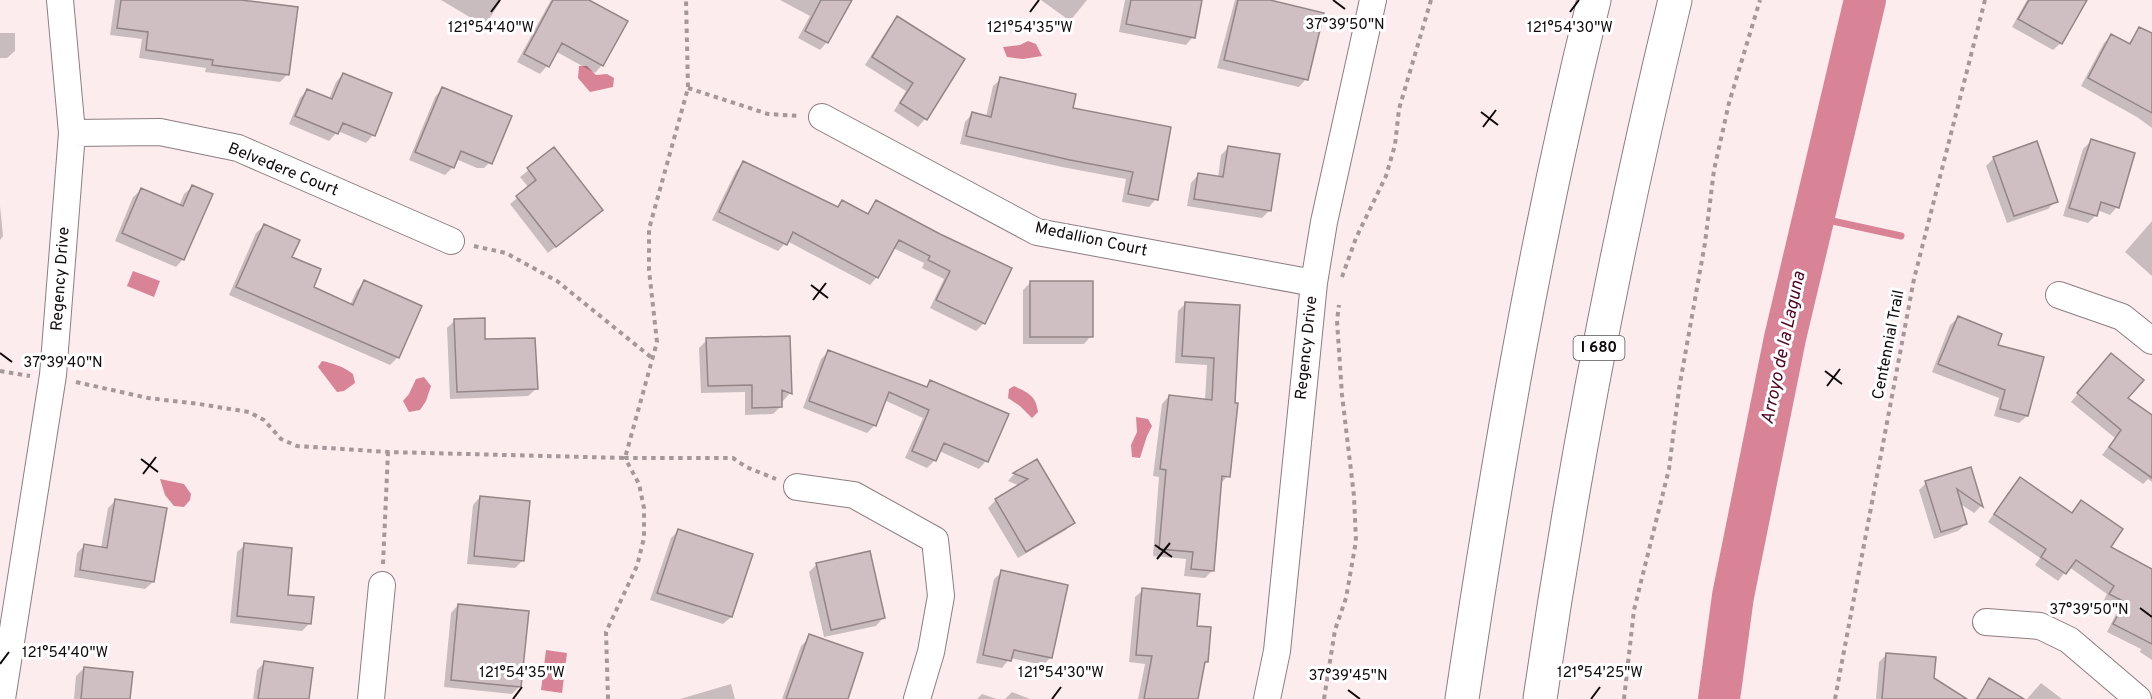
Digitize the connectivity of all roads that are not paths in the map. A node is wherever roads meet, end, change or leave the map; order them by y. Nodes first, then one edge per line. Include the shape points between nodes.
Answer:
1 (60, 0) edge
2 (1373, 0) edge
3 (1594, 0) edge
4 (1675, 0) edge
5 (822, 117) road end
6 (72, 133) junction
7 (451, 241) road end
8 (1314, 283) junction
9 (2059, 295) dead end
10 (2152, 341) edge
11 (797, 487) road end
12 (382, 585) road end
13 (1986, 622) dead end
14 (2, 699) edge
15 (371, 699) edge
16 (917, 699) edge
17 (1267, 699) edge
18 (1462, 699) edge
19 (1540, 699) edge
20 (2138, 699) edge

1 - 6 street, Regency Drive
2 - 8 street, Regency Drive
3 - 18 highway via 1514,374
4 - 19 highway, I 680 via 1592,385
5 - 8 street, Medallion Court via 1037,232
6 - 7 street, Belvedere Court via 160,132 238,148
6 - 14 street, Regency Drive via 53,375
8 - 17 street, Regency Drive via 1278,651
9 - 10 street via 2122,317
11 - 16 street via 854,495 935,540 941,596
12 - 15 street
13 - 20 street via 2040,626 2069,640

